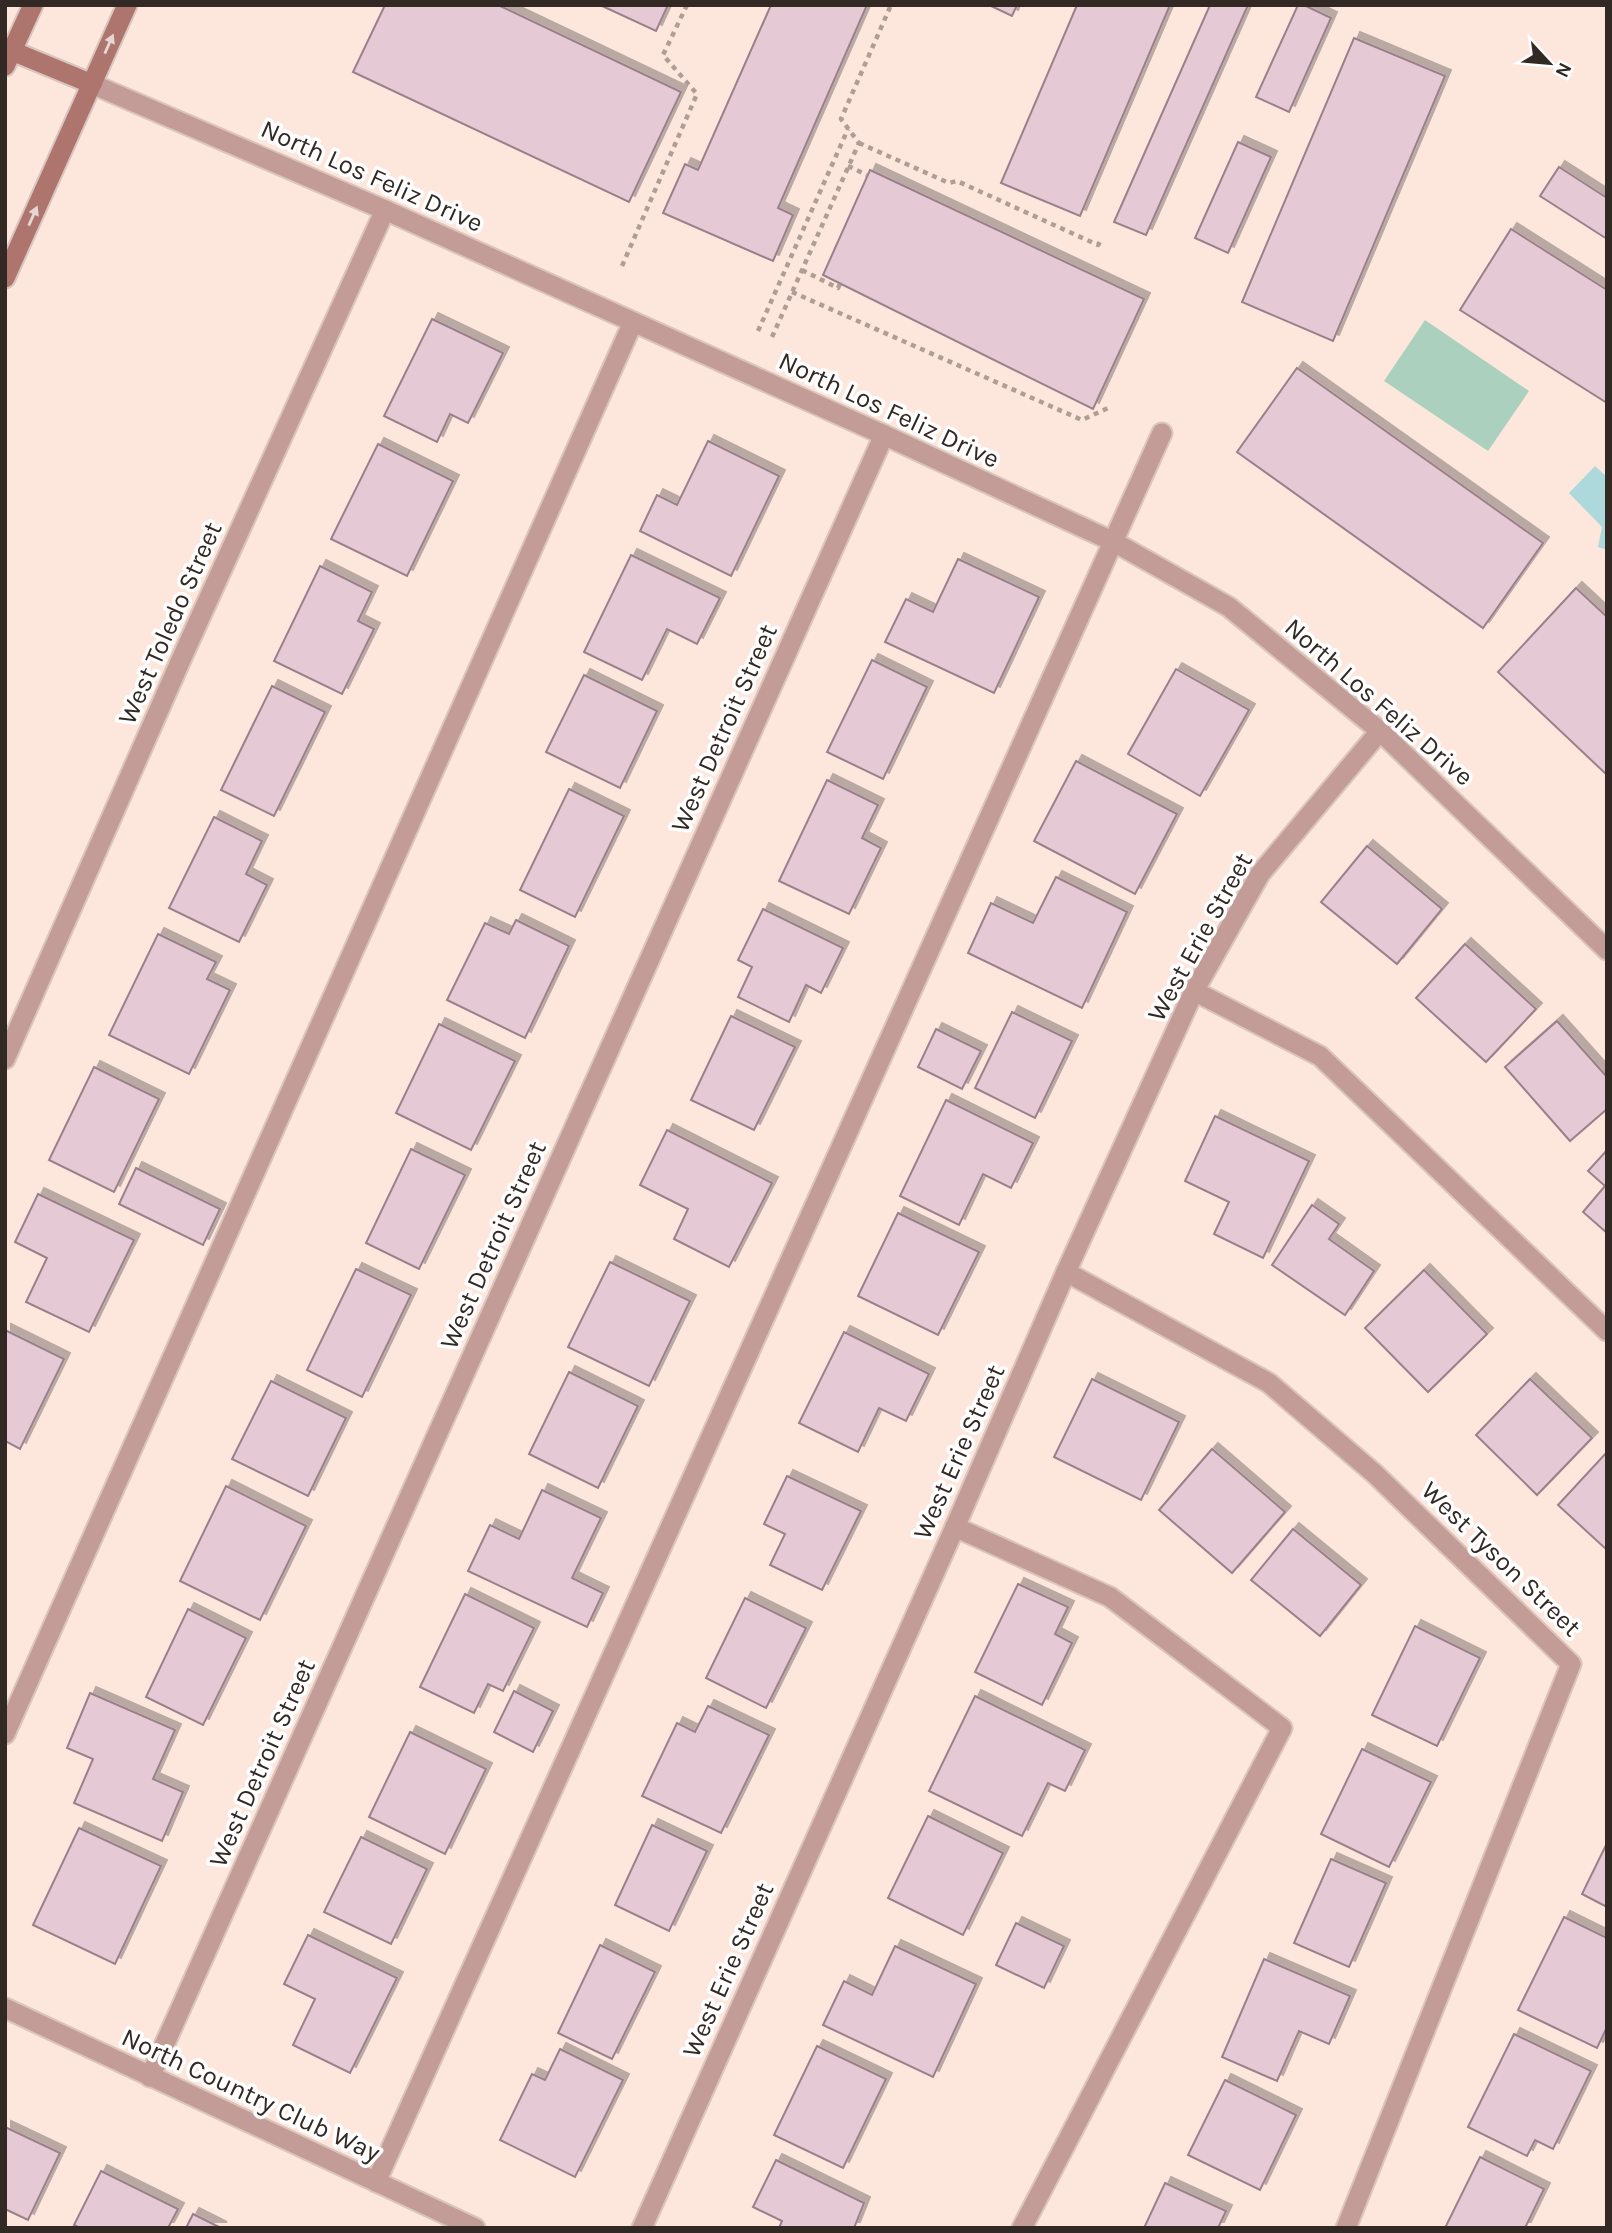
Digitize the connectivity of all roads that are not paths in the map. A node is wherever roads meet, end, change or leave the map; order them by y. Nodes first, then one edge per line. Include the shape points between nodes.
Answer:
1 (33, 5) edge
2 (127, 5) edge
3 (8, 55) edge
4 (92, 84) junction
5 (385, 210) junction
6 (5, 278) edge
7 (633, 321) junction
8 (1162, 433) dead end
9 (884, 435) junction
10 (1114, 542) junction
11 (1380, 731) junction
12 (1607, 950) edge
13 (1194, 991) junction
14 (5, 1059) edge
15 (1066, 1272) junction
16 (1607, 1331) edge
17 (955, 1527) junction
18 (5, 1734) edge
19 (5, 2008) edge
20 (150, 2077) junction
21 (376, 2182) junction
22 (475, 2228) edge
23 (642, 2228) edge
24 (1022, 2228) edge
25 (1346, 2228) edge

1 - 3 main road
4 -> 2 main road
3 - 4 main road, North Los Feliz Drive
4 - 5 street, North Los Feliz Drive
6 -> 4 main road
5 - 7 street, North Los Feliz Drive
5 - 14 street, West Toledo Street
7 - 9 street, North Los Feliz Drive
7 - 18 street
8 - 10 street
9 - 10 street, North Los Feliz Drive
9 - 20 street, West Detroit Street
10 - 11 street, North Los Feliz Drive via 1229,607
10 - 21 street
11 - 12 street, North Los Feliz Drive
11 - 13 street, West Erie Street via 1260,874
13 - 15 street, West Erie Street
13 - 16 street via 1320,1056
15 - 17 street, West Erie Street
15 - 25 street, West Tyson Street via 1269,1383 1375,1474 1571,1664
17 - 23 street, West Erie Street
17 - 24 street via 1110,1597 1282,1728
19 - 20 street, North Country Club Way
20 - 21 street, North Country Club Way
21 - 22 street, North Country Club Way

